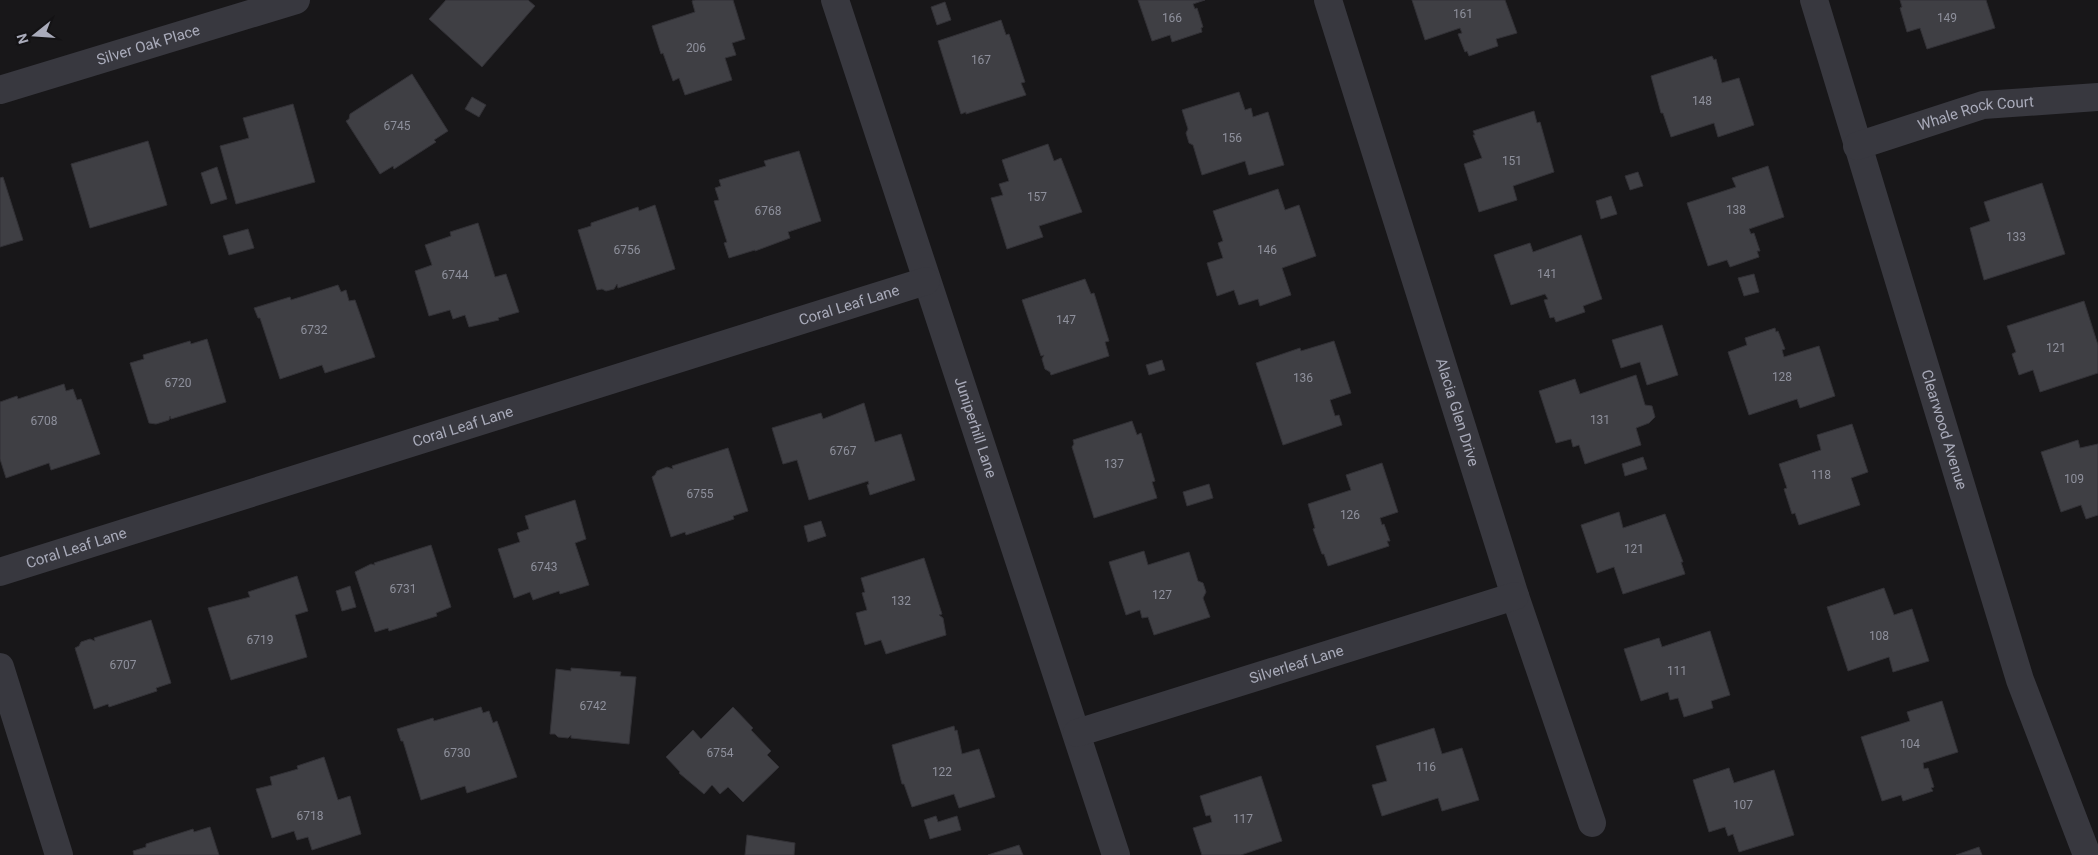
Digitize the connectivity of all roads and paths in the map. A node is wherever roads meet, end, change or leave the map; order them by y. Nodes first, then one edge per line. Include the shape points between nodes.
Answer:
1 (296, 0) edge
2 (835, 0) edge
3 (1328, 0) edge
4 (1814, 0) edge
5 (0, 90) edge
6 (2098, 97) edge
7 (1857, 146) junction
8 (926, 281) junction
9 (0, 572) edge
10 (1515, 596) junction
11 (0, 666) edge
12 (1077, 733) junction
13 (1592, 823) dead end
14 (59, 855) edge
15 (1116, 855) edge
16 (2087, 855) edge

1 - 5 street, Silver Oak Place
2 - 8 street, Juniperhill Lane
3 - 10 street, Alacia Glen Drive
4 - 7 street, Clearwood Avenue
6 - 7 street, Whale Rock Court via 1983,105
7 - 16 street, Clearwood Avenue via 2020,680
8 - 9 street, Coral Leaf Lane
8 - 12 street, Juniperhill Lane
10 - 12 street, Silverleaf Lane
10 - 13 street, Alacia Glen Drive
11 - 14 street
12 - 15 street, Juniperhill Lane

